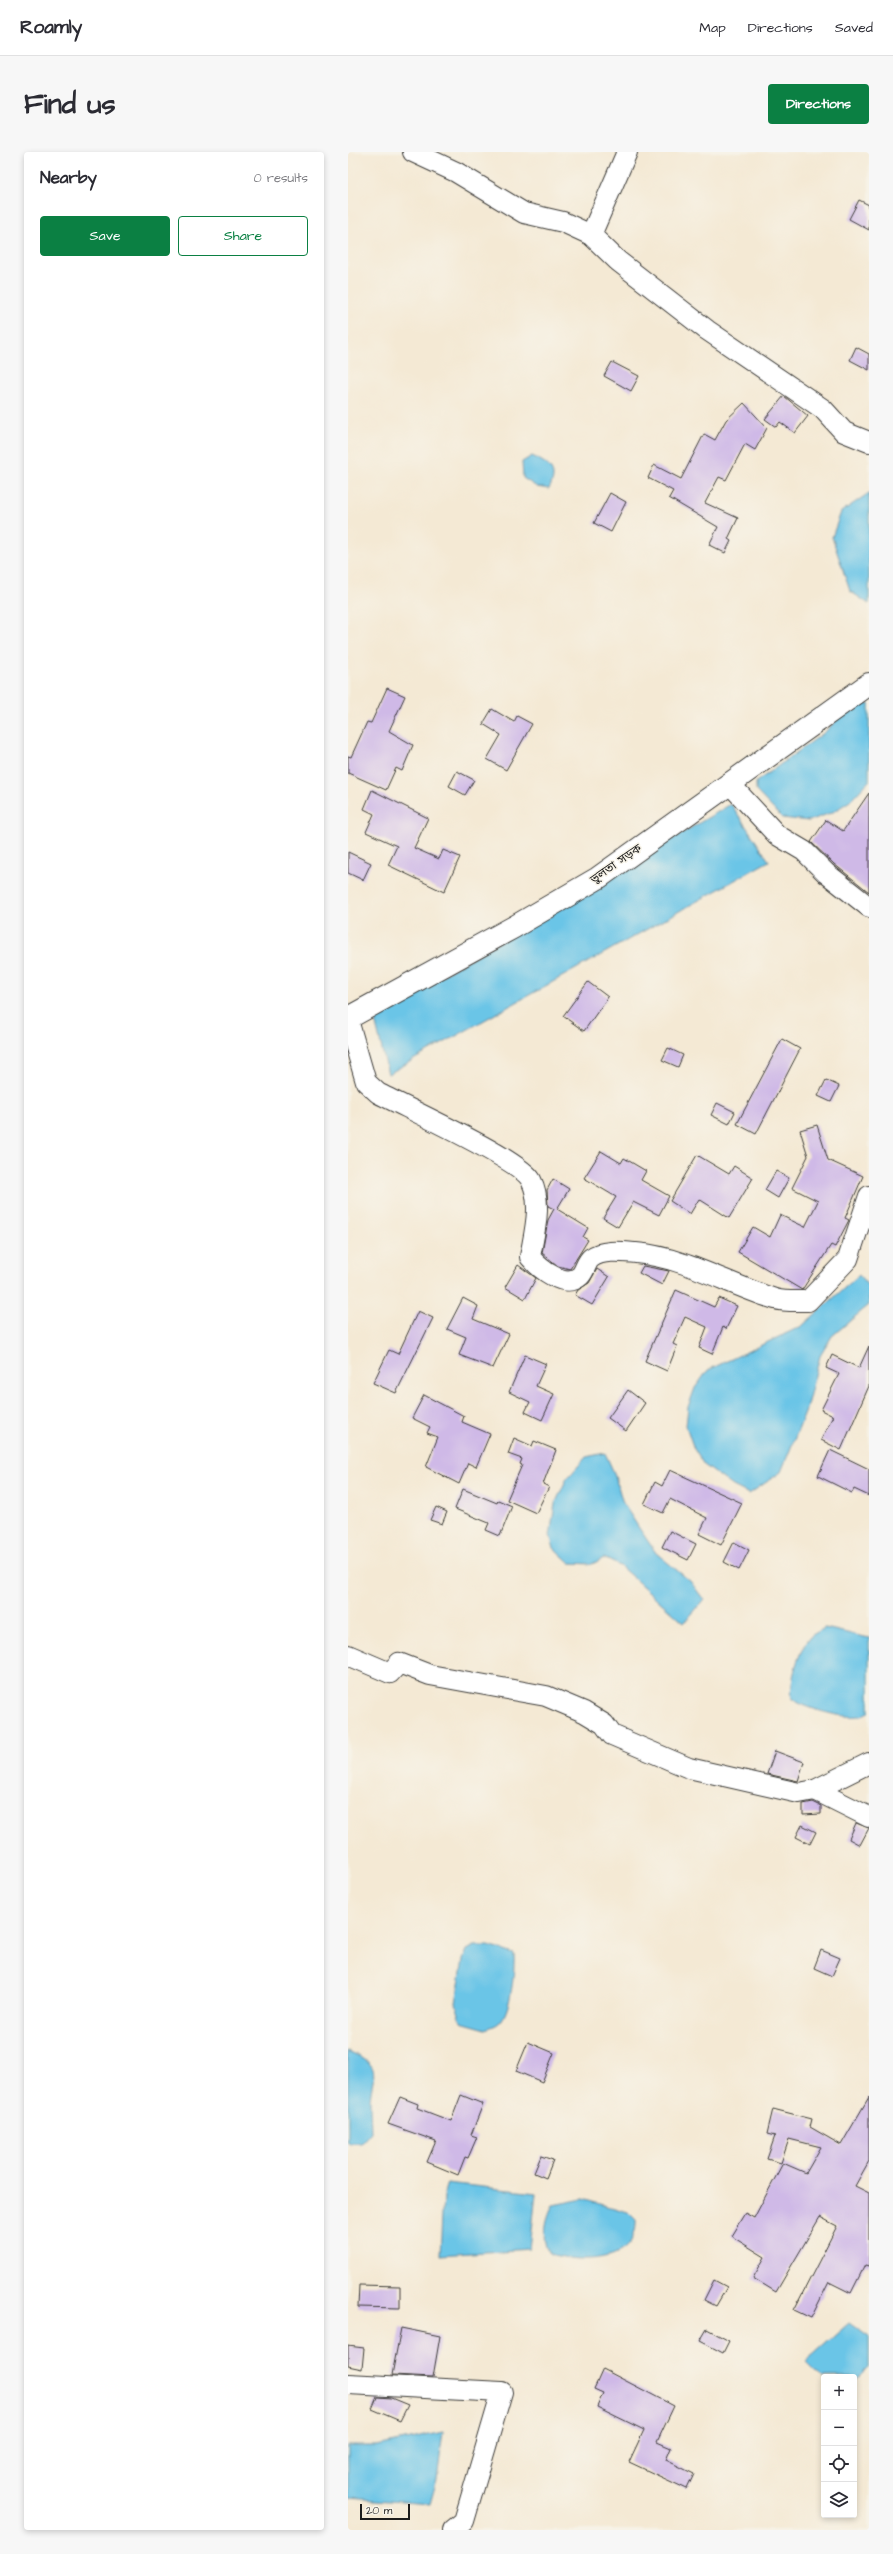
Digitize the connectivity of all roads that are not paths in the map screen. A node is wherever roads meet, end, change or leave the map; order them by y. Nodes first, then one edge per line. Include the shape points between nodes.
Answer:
1 (413, 152) edge
2 (454, 152) edge
3 (627, 152) edge
4 (456, 172) junction
5 (591, 235) junction
6 (869, 442) edge
7 (869, 684) edge
8 (729, 783) junction
9 (869, 907) edge
10 (348, 1019) edge
11 (869, 1196) edge
12 (348, 1656) edge
13 (869, 1763) edge
14 (815, 1790) junction
15 (869, 1817) edge
16 (348, 2384) edge
17 (453, 2530) edge

1 - 4 street
2 - 4 street
3 - 5 street
4 - 5 street via 524,213 563,222
5 - 6 street via 618,260 706,330 823,409 844,432
7 - 8 highway, ভুলতা সড়ক
8 - 9 street via 777,835 804,851 826,874
8 - 10 highway, ভুলতা সড়ক via 598,878 514,928
10 - 11 street via 366,1082 378,1093 500,1156 527,1174 532,1181 538,1208 530,1258 539,1268 556,1278 571,1280 579,1276 591,1258 613,1251 635,1253 671,1260 776,1299 808,1302 848,1259
12 - 14 street via 390,1673 401,1664 430,1675 546,1696 591,1716 604,1724 612,1734 689,1768 781,1790 799,1793
13 - 14 street
14 - 15 street
16 - 17 street via 502,2392 464,2521

